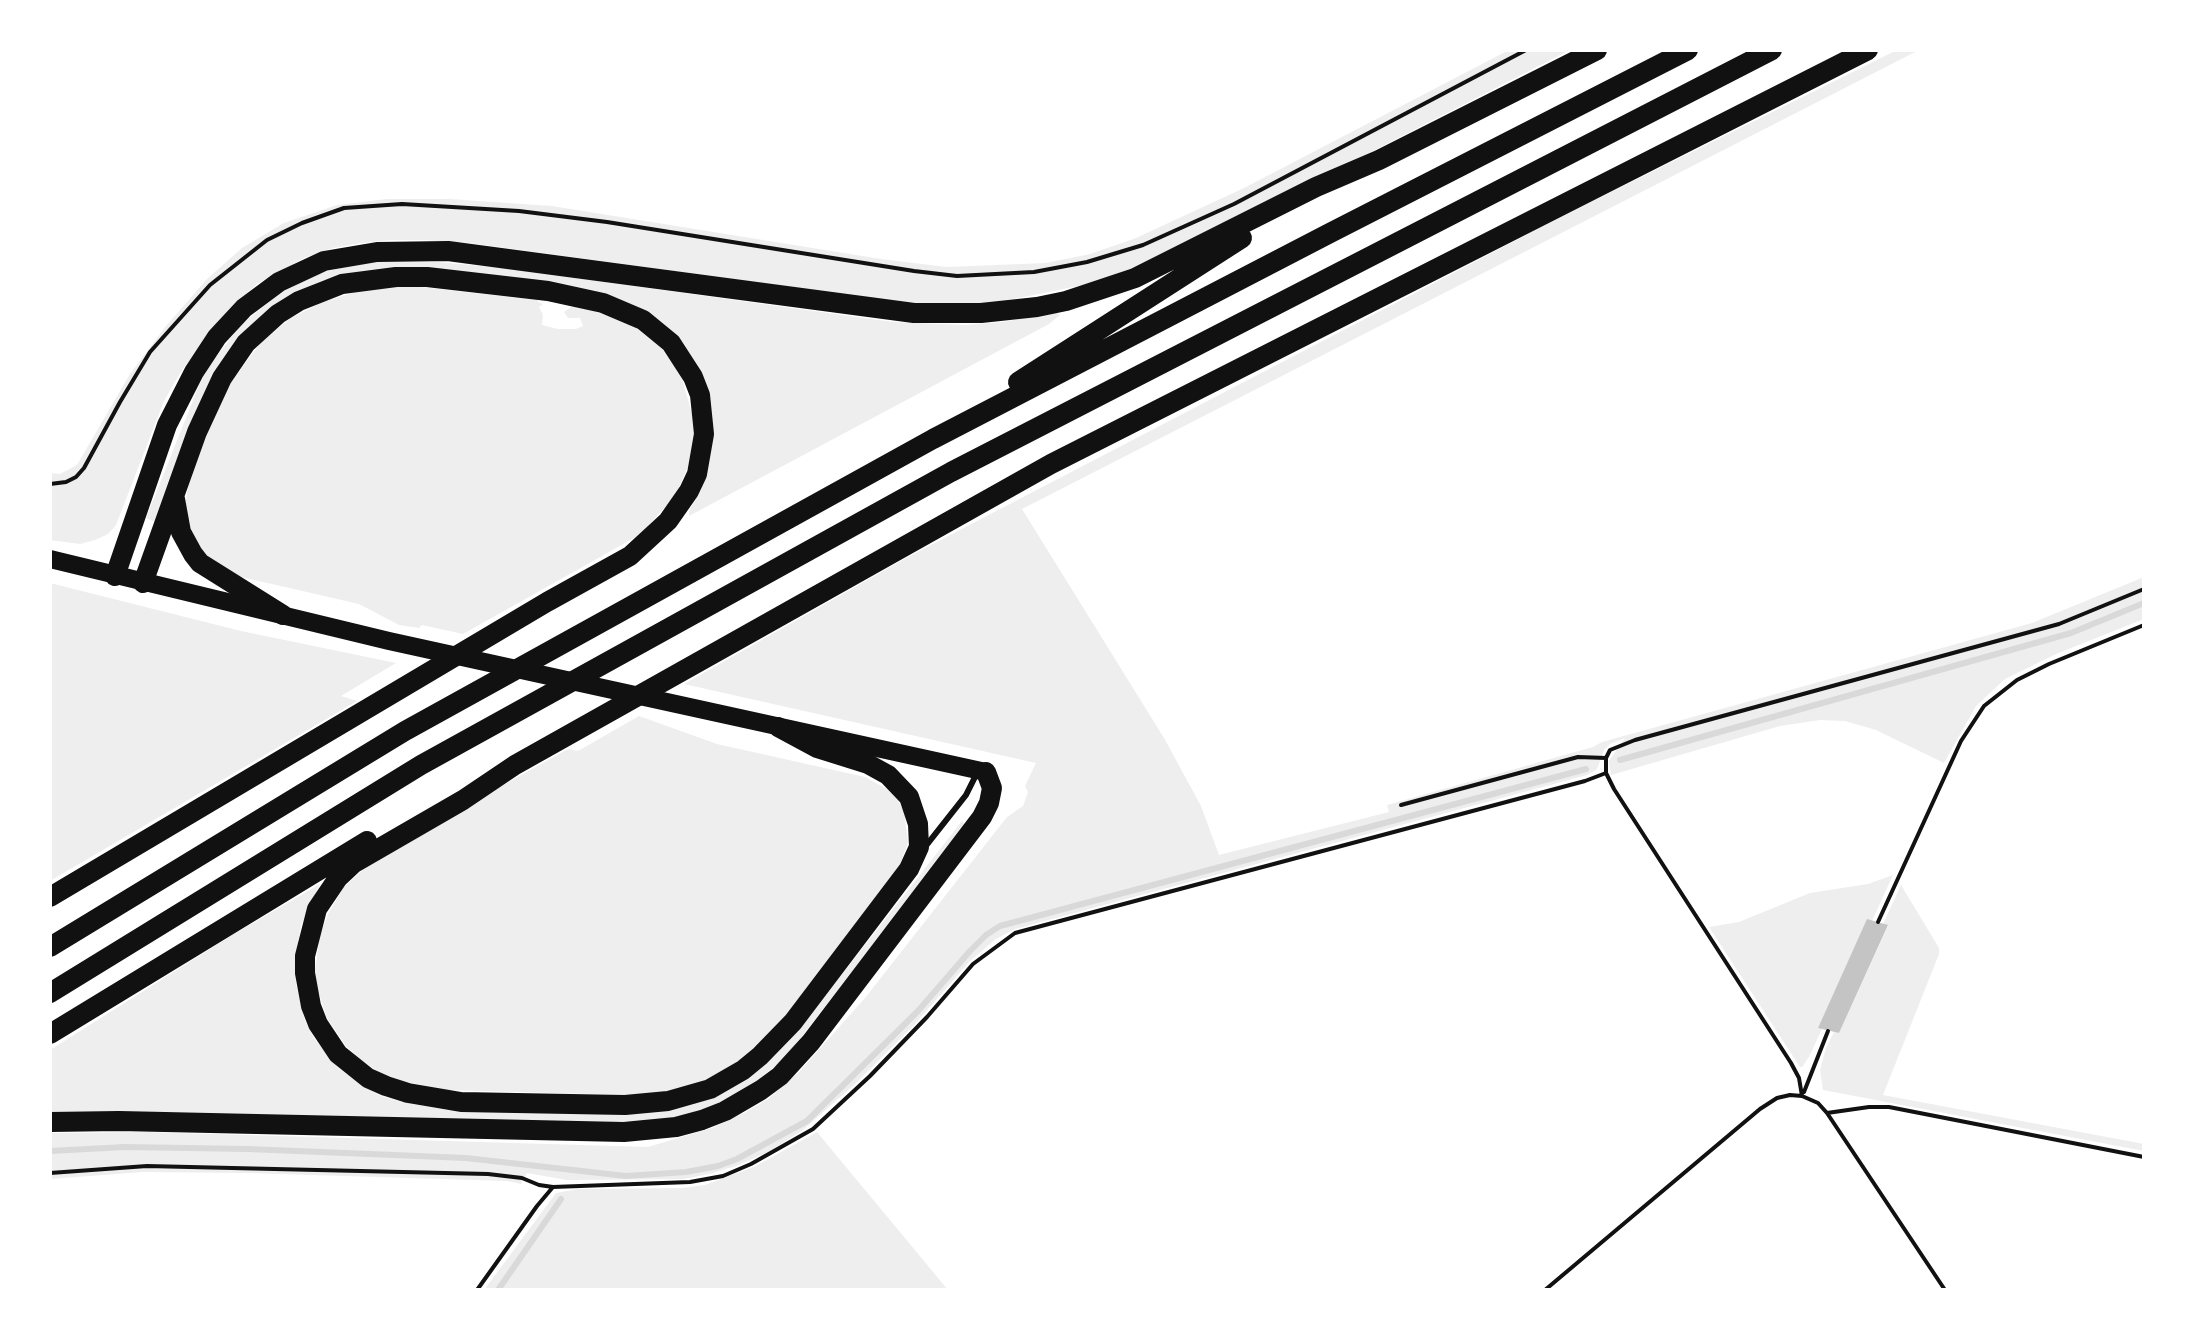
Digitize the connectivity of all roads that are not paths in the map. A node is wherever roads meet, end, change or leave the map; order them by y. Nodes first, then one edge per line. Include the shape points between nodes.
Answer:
1 (1598, 50) edge
2 (1688, 50) edge
3 (1772, 50) edge
4 (1868, 50) edge
5 (1380, 160) junction
6 (933, 439) junction
7 (174, 497) junction
8 (50, 559) edge
9 (115, 576) junction
10 (143, 583) junction
11 (283, 616) junction
12 (778, 727) junction
13 (515, 765) junction
14 (982, 771) junction
15 (916, 857) junction
16 (50, 897) edge
17 (50, 946) edge
18 (50, 993) edge
19 (50, 1034) edge
20 (50, 1122) edge

1 - 5 highway
2 - 6 highway
3 - 18 highway via 951,472 421,765
4 - 13 highway via 1051,464
5 - 6 highway via 1238,240
5 - 9 highway via 1134,278 1066,301 981,313 914,312 448,252 377,252 324,261 262,294 209,349 167,425
6 - 17 highway via 404,732
7 - 10 highway
7 - 11 highway via 180,532 200,562
7 - 16 highway via 222,378 246,343 298,301 366,280 467,281 579,296 625,311 657,330 682,358 704,418 690,490 630,556
8 - 9 main road
9 - 10 main road
10 - 11 main road
11 - 12 main road
12 - 14 main road
12 - 15 highway via 868,764 902,787 918,824
13 - 15 highway via 354,863 317,909 305,973 318,1024 338,1054 368,1078 408,1094 461,1102 625,1104 710,1089 743,1070 792,1022
13 - 19 highway via 345,853
14 - 15 lane
14 - 20 highway via 992,788 982,817 811,1042 761,1090 702,1120 624,1132

